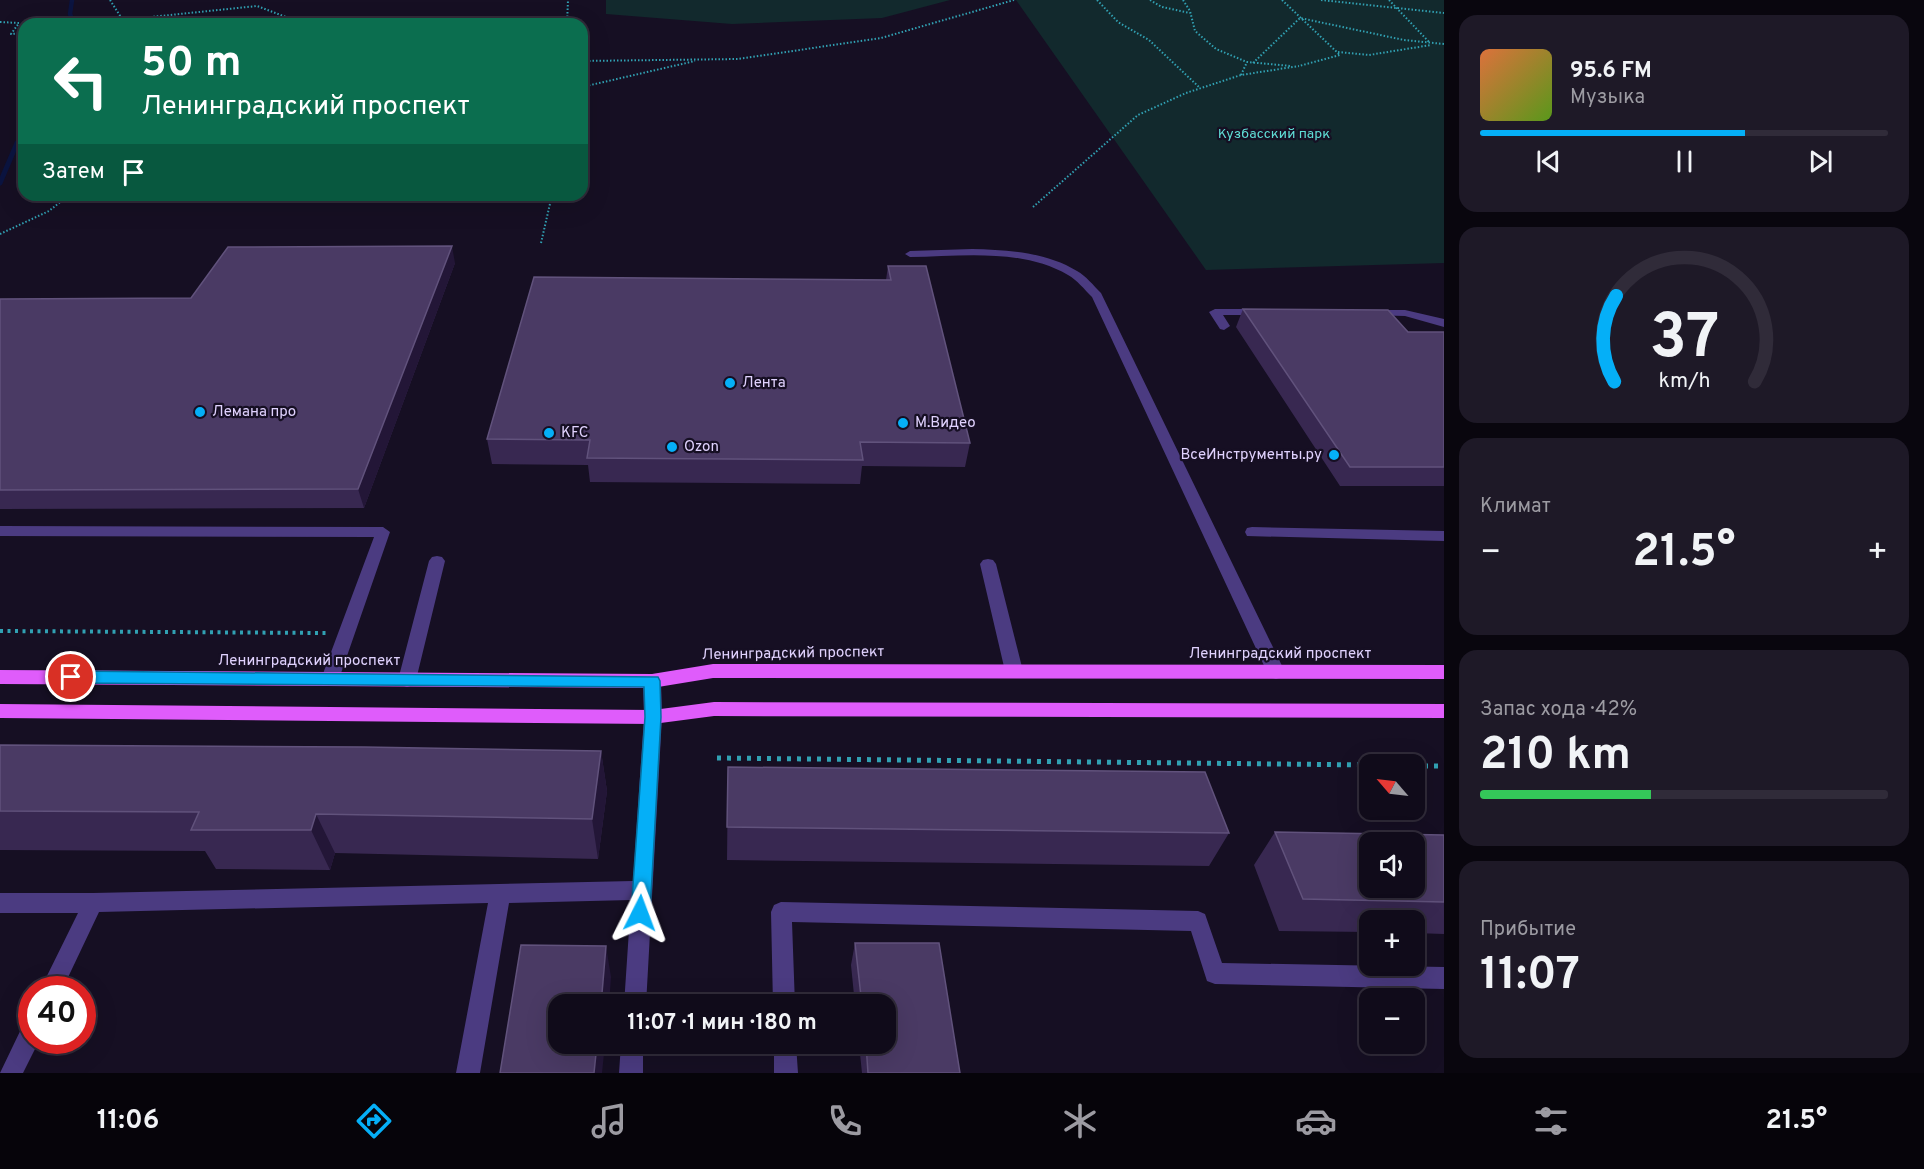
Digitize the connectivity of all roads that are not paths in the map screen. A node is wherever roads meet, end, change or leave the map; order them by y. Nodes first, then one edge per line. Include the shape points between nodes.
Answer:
1 (910, 254) dead end
2 (1275, 313) edge
3 (1358, 313) edge
4 (1444, 323) edge
5 (1224, 326) dead end
6 (0, 531) edge
7 (1252, 532) dead end
8 (1444, 536) edge
9 (437, 561) dead end
10 (988, 564) dead end
11 (1014, 671) junction
12 (1276, 672) junction
13 (1444, 672) edge
14 (0, 677) edge
15 (330, 679) junction
16 (406, 680) junction
17 (652, 681) junction
18 (0, 711) edge
19 (1444, 711) edge
20 (653, 717) junction
21 (642, 890) junction
22 (500, 893) junction
23 (0, 903) edge
24 (93, 903) junction
25 (58, 976) edge
26 (1444, 978) edge
27 (636, 994) edge
28 (784, 994) edge
29 (20, 1054) edge
30 (632, 1054) edge
31 (785, 1054) edge
32 (11, 1073) edge
33 (468, 1073) edge
34 (631, 1073) edge
35 (786, 1073) edge

1 - 12 street via 1013,255 1042,260 1073,273 1097,295
2 - 5 street via 1215,312
3 - 4 street via 1405,313
6 - 15 street via 383,532
7 - 8 street
9 - 16 street
10 - 11 street
11 - 12 main road, Ленинградский проспект
11 - 17 main road, Ленинградский проспект via 713,671
12 - 13 main road, Ленинградский проспект
14 - 15 main road, Ленинградский проспект
15 - 16 main road, Ленинградский проспект
16 - 17 main road, Ленинградский проспект
17 - 20 street
18 - 20 main road
19 - 20 main road via 714,709
20 - 21 street
21 - 22 street
21 - 27 street
22 - 24 street
22 - 33 street
23 - 24 street
24 - 25 street
26 - 28 street via 1215,973 1198,921 781,912
29 - 32 street
30 - 34 street
31 - 35 street

